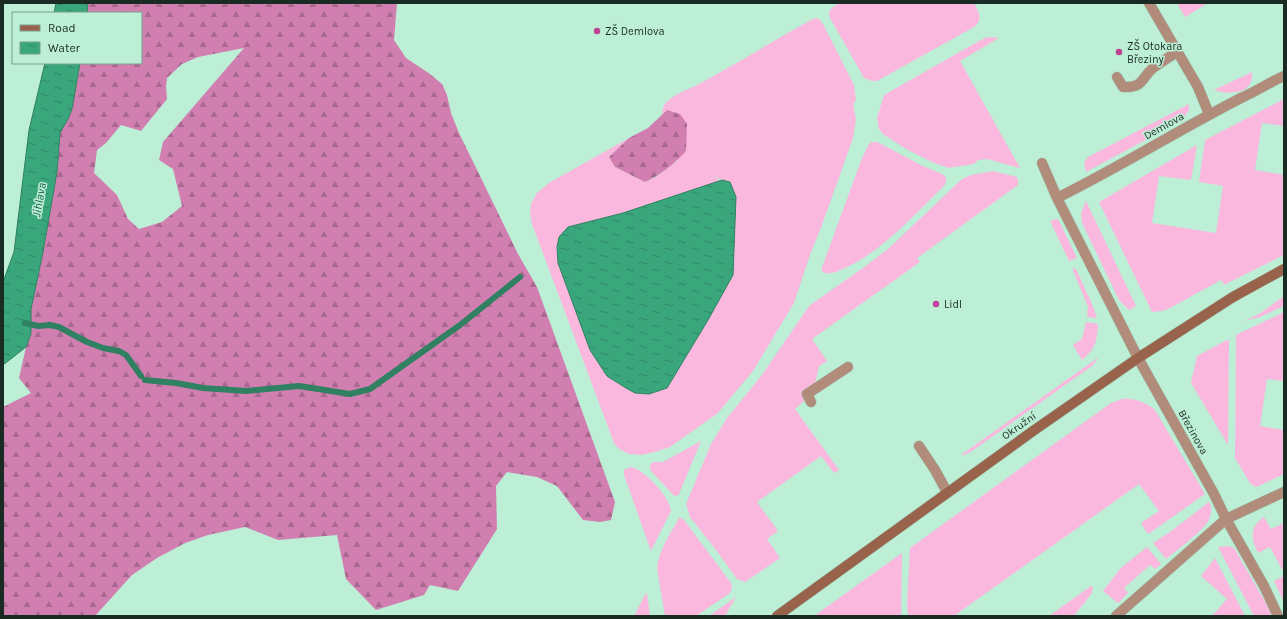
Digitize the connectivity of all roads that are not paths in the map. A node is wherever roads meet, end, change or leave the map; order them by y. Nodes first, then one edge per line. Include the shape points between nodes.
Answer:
1 (1149, 3) edge
2 (1177, 52) junction
3 (1284, 76) edge
4 (1117, 77) dead end
5 (1209, 114) junction
6 (1042, 163) dead end
7 (1057, 198) junction
8 (1284, 269) edge
9 (1138, 358) junction
10 (848, 368) dead end
11 (811, 402) dead end
12 (919, 446) dead end
13 (947, 492) junction
14 (1284, 492) edge
15 (1226, 519) junction
16 (777, 616) edge
17 (1116, 616) edge
18 (1278, 616) edge

1 - 2 street
2 - 4 street via 1152,69 1142,83 1123,87
2 - 5 street via 1198,87
3 - 5 street, Demlova
5 - 7 street, Demlova
6 - 7 street
7 - 9 street
8 - 9 street, Okružní via 1233,297
9 - 13 street, Okružní
9 - 15 street, Březinova
10 - 11 street via 807,394
12 - 13 street
13 - 16 street, Okružní
14 - 15 street
15 - 17 street
15 - 18 street, Březinova

